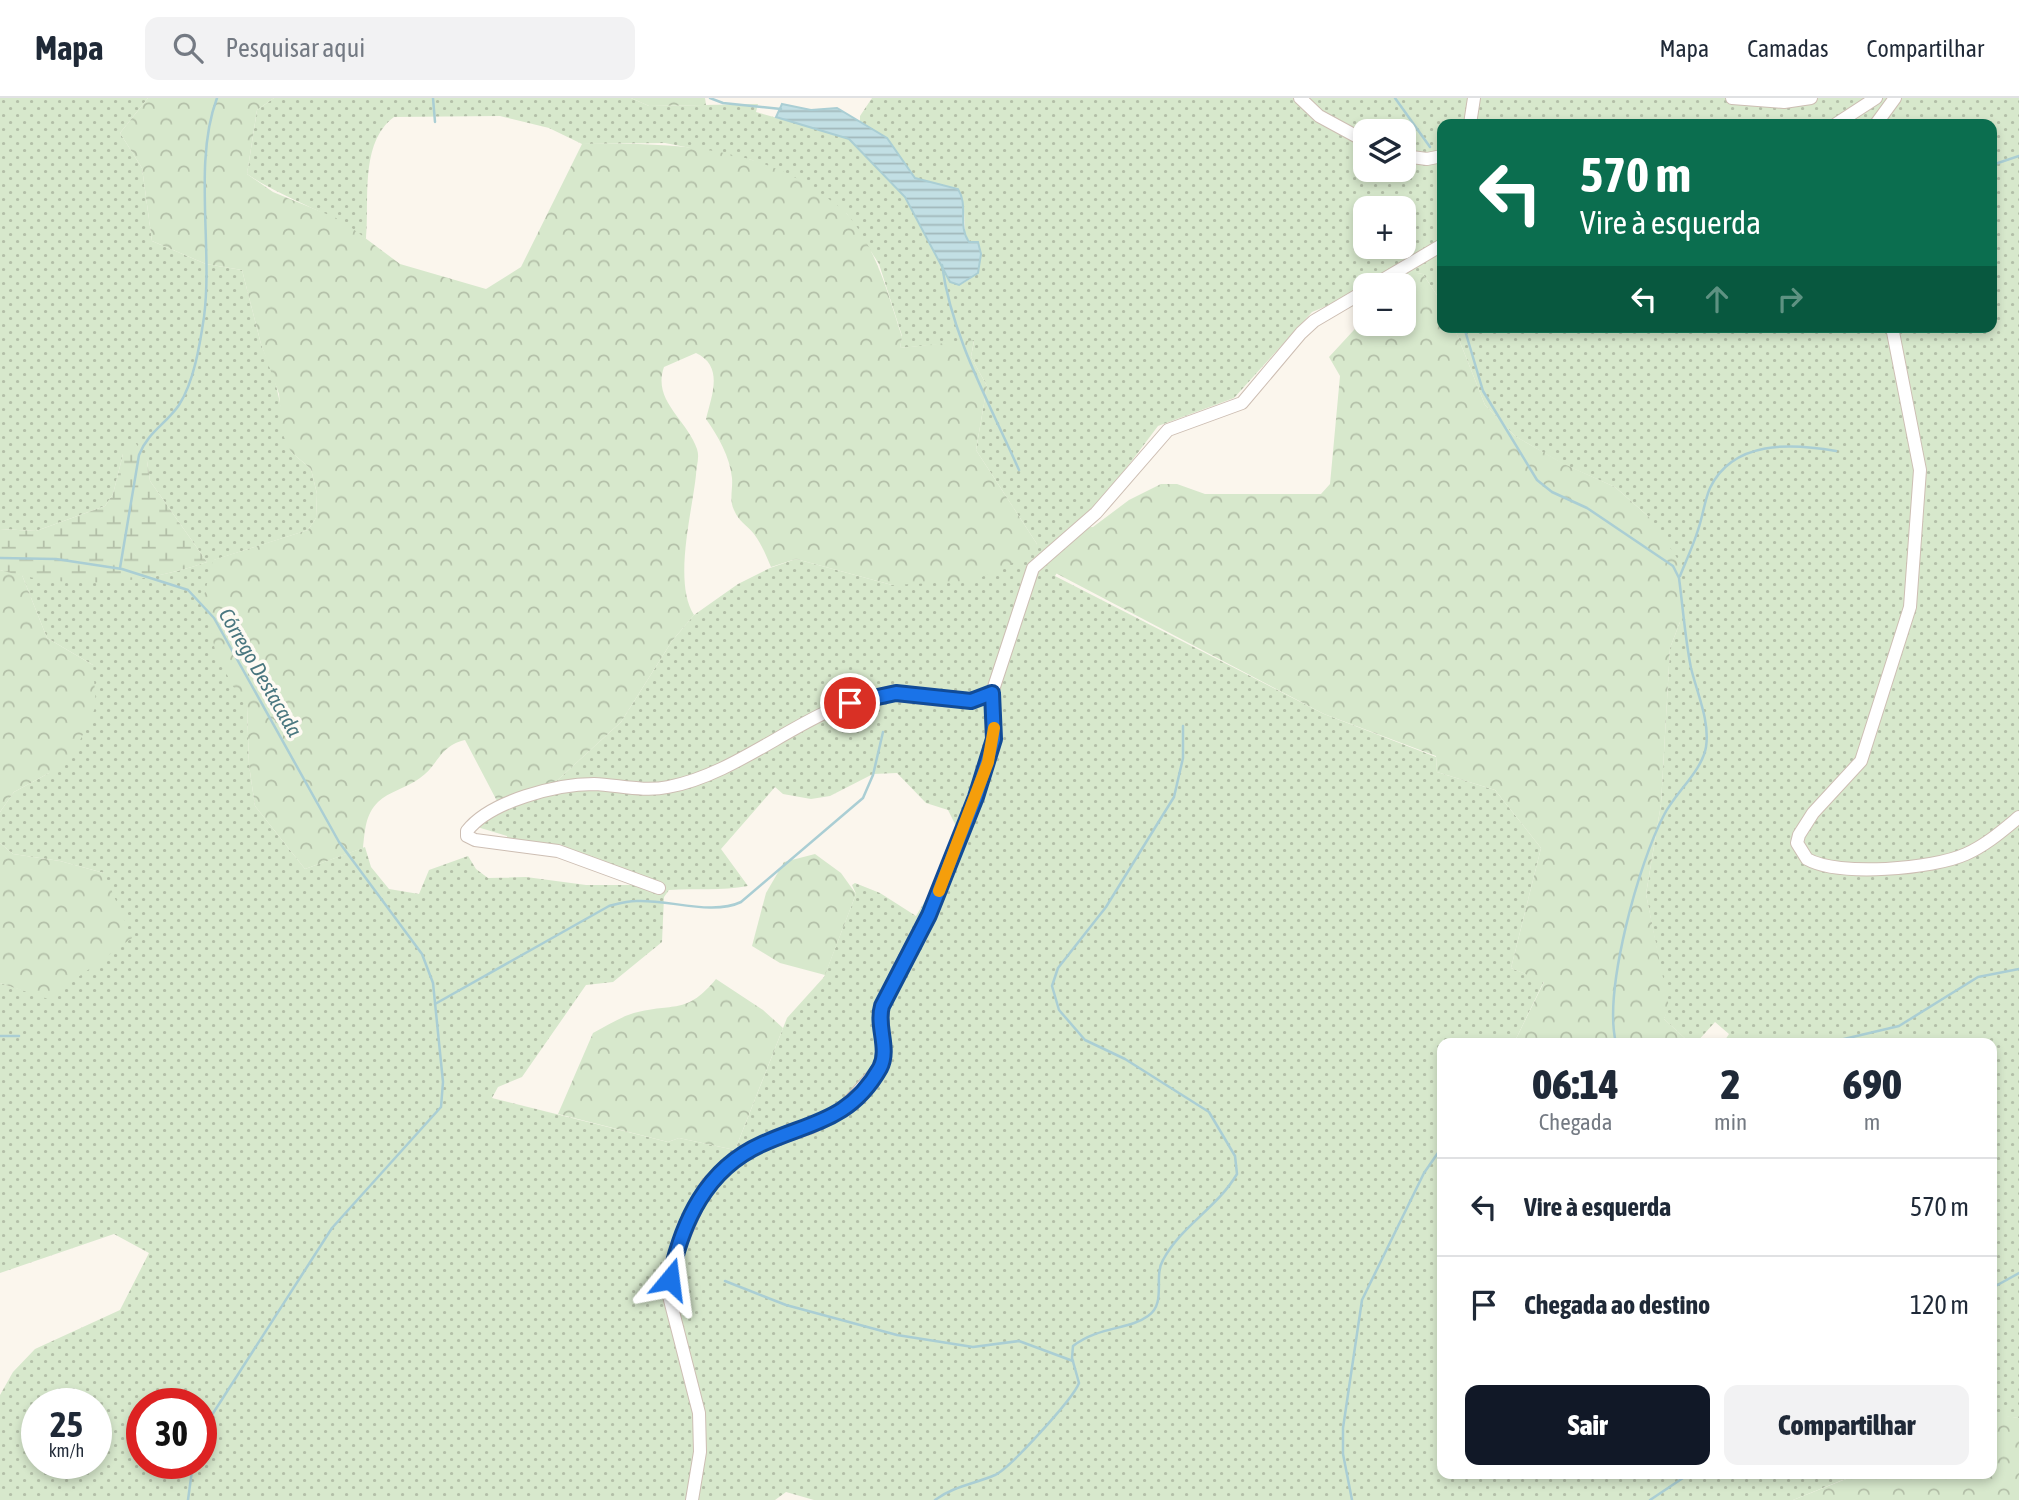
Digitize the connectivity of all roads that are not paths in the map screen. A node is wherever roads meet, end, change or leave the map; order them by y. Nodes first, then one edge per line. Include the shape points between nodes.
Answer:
1 (1300, 98) edge
2 (1474, 98) edge
3 (1732, 98) edge
4 (1811, 98) edge
5 (1876, 98) edge
6 (1895, 98) edge
7 (1470, 119) edge
8 (1844, 119) edge
9 (1880, 119) edge
10 (1353, 134) edge
11 (1437, 157) edge
12 (1416, 158) edge
13 (1437, 248) edge
14 (1394, 273) edge
15 (1353, 298) edge
16 (1893, 333) edge
17 (992, 693) junction
18 (2019, 817) edge
19 (659, 888) dead end
20 (692, 1500) edge

1 - 10 street via 1319,116
2 - 7 street
3 - 4 street via 1784,102
5 - 8 street
6 - 9 street
11 - 12 street
13 - 14 street
15 - 17 street via 1307,327 1241,403 1168,430 1096,513 1038,562 1029,576
16 - 18 street via 1920,470 1910,607 1861,761 1813,813 1797,843 1807,859 1828,866 1940,863 1983,845
17 - 19 street via 971,701 896,693 867,697 671,787 570,786 493,809 467,831 475,840 558,851
17 - 20 street via 994,739 976,797 933,904 882,1006 884,1052 880,1067 854,1099 825,1121 761,1144 728,1164 699,1197 681,1240 669,1296 699,1413 701,1452

